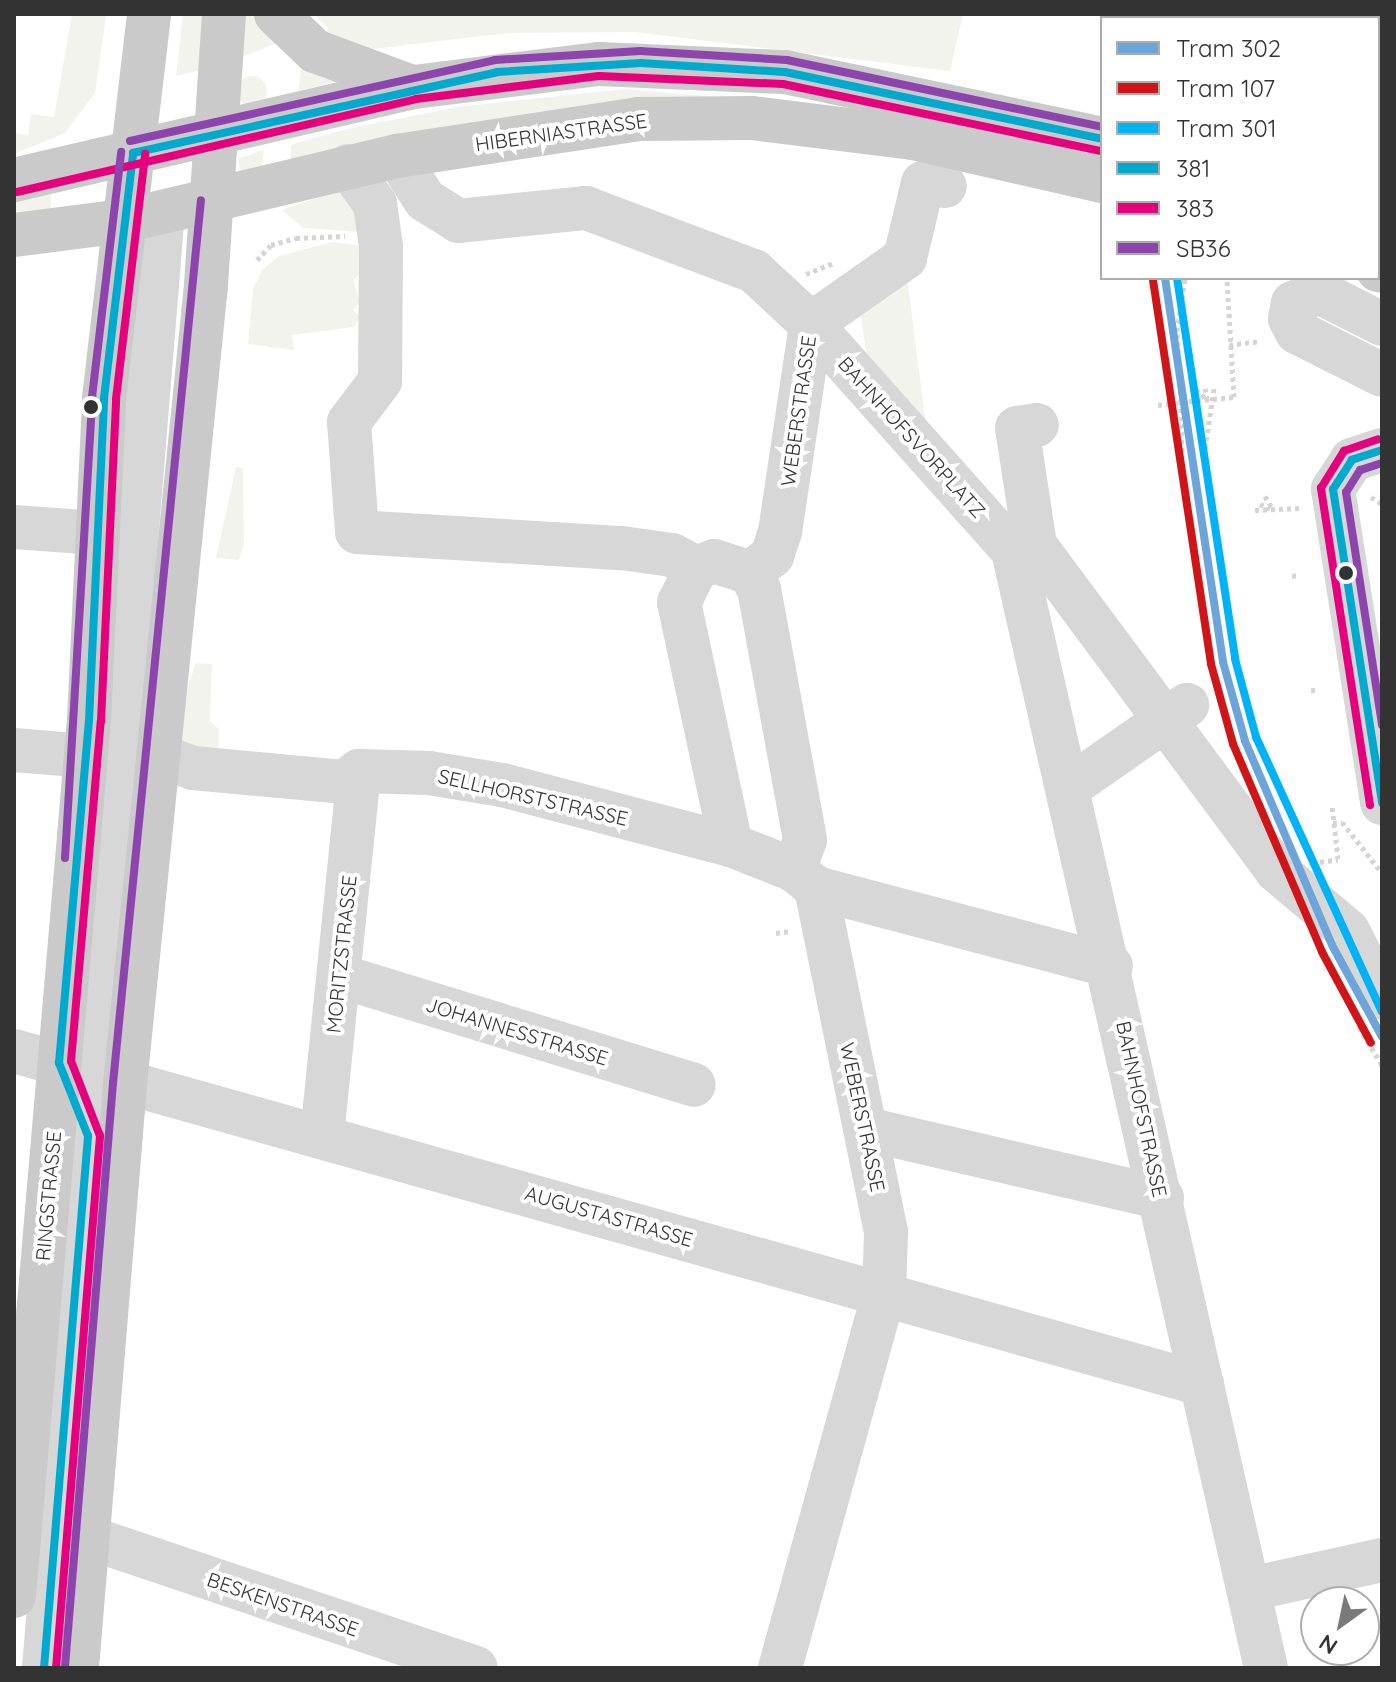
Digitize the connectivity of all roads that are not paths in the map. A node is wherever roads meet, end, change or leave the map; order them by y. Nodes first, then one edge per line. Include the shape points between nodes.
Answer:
1 (149, 14) edge
2 (224, 14) edge
3 (276, 14) edge
4 (414, 87) junction
5 (218, 131) junction
6 (1100, 139) edge
7 (133, 153) junction
8 (397, 156) junction
9 (348, 166) junction
10 (14, 180) edge
11 (1100, 181) edge
12 (945, 186) dead end
13 (213, 201) junction
14 (144, 217) junction
15 (14, 235) edge
16 (811, 324) junction
17 (1382, 324) edge
18 (1382, 375) edge
19 (1037, 425) dead end
20 (1382, 450) edge
21 (14, 527) edge
22 (97, 533) junction
23 (1024, 548) junction
24 (696, 568) junction
25 (750, 573) junction
26 (1162, 722) junction
27 (113, 744) junction
28 (14, 750) edge
29 (359, 771) junction
30 (1069, 787) junction
31 (1382, 803) edge
32 (731, 845) junction
33 (805, 879) junction
34 (1111, 966) junction
35 (340, 976) junction
36 (1382, 998) edge
37 (14, 1051) edge
38 (92, 1074) junction
39 (694, 1085) dead end
40 (866, 1129) junction
41 (322, 1136) junction
42 (1162, 1198) junction
43 (884, 1293) junction
44 (1202, 1384) junction
45 (90, 1538) junction
46 (1382, 1560) edge
47 (1250, 1589) junction
48 (14, 1596) edge
49 (44, 1668) edge
50 (77, 1668) edge
51 (476, 1668) edge
52 (780, 1668) edge
53 (1266, 1668) edge

1 - 7 main road, RINGSTRASSE
2 - 5 main road, RINGSTRASSE
3 - 4 main road via 324,56
4 - 5 main road
4 - 6 main road via 497,72 641,63 785,72 925,96
5 - 7 main road
5 - 13 main road, RINGSTRASSE
7 - 10 main road
7 - 14 main road, RINGSTRASSE
8 - 9 main road, HIBERNIASTRASSE
8 - 11 main road, HIBERNIASTRASSE via 639,119 752,118 913,138
8 - 16 street, WEBERSTRASSE via 425,200 458,221 586,208 754,271
9 - 13 main road, HIBERNIASTRASSE
9 - 24 street via 375,204 381,246 380,381 349,422 357,532 657,551
12 - 16 street via 923,183 905,258
13 - 14 main road, HIBERNIASTRASSE
13 - 27 main road, RINGSTRASSE
14 - 15 main road, HIBERNIASTRASSE
14 - 22 main road, RINGSTRASSE
14 - 27 street
16 - 23 street, BAHNHOFSVORPLATZ
16 - 25 street, WEBERSTRASSE via 780,532 772,556
17 - 18 street via 1319,292 1293,303 1290,319 1297,332
19 - 23 street, BAHNHOFSVORPLATZ via 1017,428
20 - 31 street via 1352,460 1333,489
21 - 22 street
22 - 27 main road, RINGSTRASSE
23 - 26 street, BAHNHOFSVORPLATZ
23 - 30 street, BAHNHOFSTRASSE
24 - 25 street via 714,561
24 - 32 street via 679,603
25 - 33 street, WEBERSTRASSE via 800,800
26 - 30 street
26 - 36 street, BAHNHOFSVORPLATZ via 1276,870 1348,931
27 - 28 street, SELLHORSTSTRASSE
27 - 29 street, SELLHORSTSTRASSE via 193,768 345,782
27 - 38 main road, RINGSTRASSE
27 - 38 main road, RINGSTRASSE
29 - 32 street, SELLHORSTSTRASSE via 502,785
29 - 35 street, MORITZSTRASSE
30 - 34 street, BAHNHOFSTRASSE
32 - 33 street, SELLHORSTSTRASSE
33 - 34 street, SELLHORSTSTRASSE
33 - 40 street, WEBERSTRASSE
34 - 42 street, BAHNHOFSTRASSE
35 - 39 street, JOHANNESSTRASSE
35 - 41 street, MORITZSTRASSE
37 - 38 street, AUGUSTASTRASSE
38 - 41 street, AUGUSTASTRASSE
38 - 45 main road, RINGSTRASSE
38 - 48 main road, RINGSTRASSE
38 - 49 street
40 - 42 street
40 - 43 street, WEBERSTRASSE via 886,1233
41 - 43 street, AUGUSTASTRASSE
42 - 44 street, BAHNHOFSTRASSE
43 - 44 street, AUGUSTASTRASSE
43 - 52 street, WEBERSTRASSE
44 - 47 street, BAHNHOFSTRASSE
45 - 50 main road, RINGSTRASSE
45 - 51 street, BESKENSTRASSE
46 - 47 street
47 - 53 street, BAHNHOFSTRASSE

